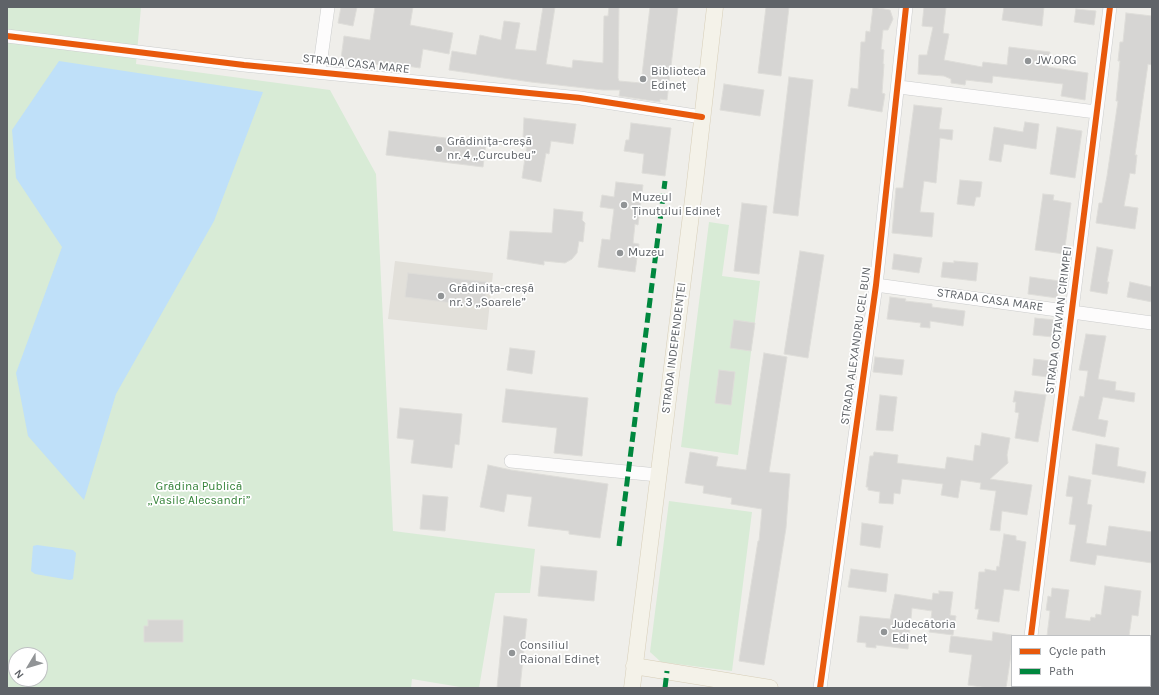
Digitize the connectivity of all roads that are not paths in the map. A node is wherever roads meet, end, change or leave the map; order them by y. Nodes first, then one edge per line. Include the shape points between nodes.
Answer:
1 (328, 7) edge
2 (715, 7) edge
3 (906, 7) edge
4 (1110, 7) edge
5 (7, 36) edge
6 (319, 72) junction
7 (899, 87) junction
8 (1096, 112) junction
9 (702, 117) junction
10 (876, 285) junction
11 (1072, 311) junction
12 (1152, 323) edge
13 (511, 461) dead end
14 (658, 475) junction
15 (1031, 635) edge
16 (634, 666) junction
17 (632, 688) edge
18 (770, 688) edge
19 (820, 688) edge

1 - 6 street
2 - 9 main road, STRADA INDEPENDENȚEI
3 - 7 street, STRADA ALEXANDRU CEL BUN
4 - 8 street, STRADA OCTAVIAN CIRIMPEI
5 - 6 street, STRADA CASA MARE
6 - 9 street, STRADA CASA MARE via 580,98
7 - 8 street
7 - 10 street, STRADA ALEXANDRU CEL BUN
8 - 11 street, STRADA OCTAVIAN CIRIMPEI
9 - 14 main road, STRADA INDEPENDENȚEI
10 - 11 street, STRADA CASA MARE
10 - 19 street, STRADA ALEXANDRU CEL BUN
11 - 12 street, STRADA CASA MARE
11 - 15 street, STRADA OCTAVIAN CIRIMPEI
13 - 14 street
14 - 16 main road, STRADA INDEPENDENȚEI
16 - 17 main road, STRADA INDEPENDENȚEI
16 - 18 main road

